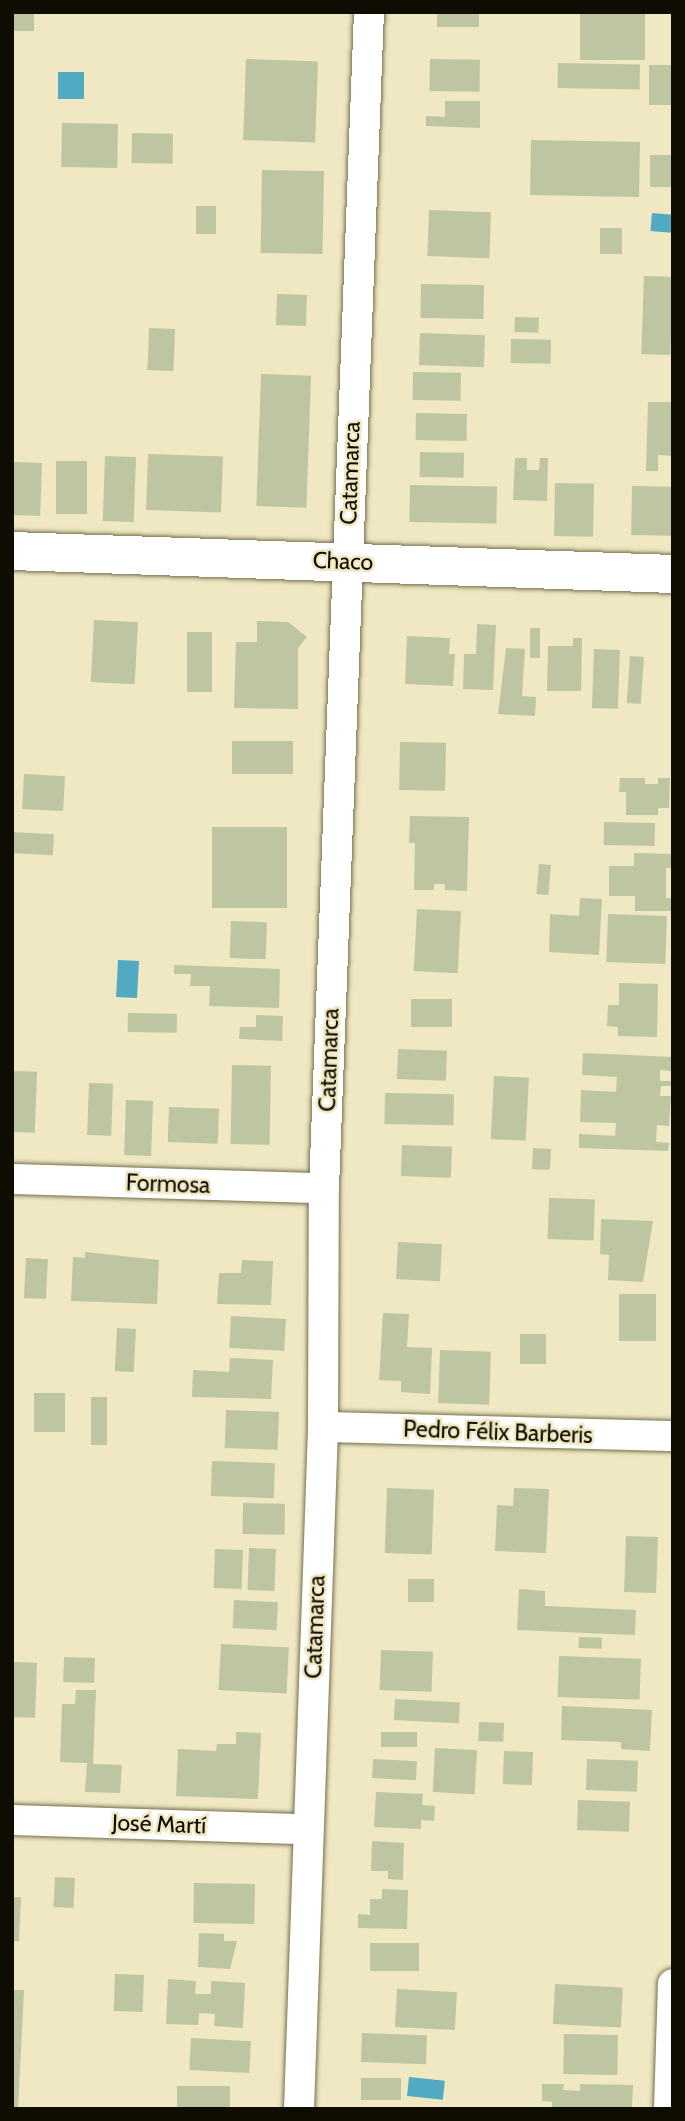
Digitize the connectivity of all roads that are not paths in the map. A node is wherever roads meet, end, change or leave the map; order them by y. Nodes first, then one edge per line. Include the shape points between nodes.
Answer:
1 (369, 12) edge
2 (12, 551) edge
3 (346, 561) junction
4 (673, 574) edge
5 (12, 1179) edge
6 (324, 1188) junction
7 (323, 1427) junction
8 (673, 1436) edge
9 (12, 1819) edge
10 (306, 1829) junction
11 (673, 1984) edge
12 (299, 2109) edge
13 (669, 2109) edge

1 - 3 street, Catamarca
2 - 3 main road, Chaco
3 - 4 main road, Chaco
3 - 6 street, Catamarca
5 - 6 street, Formosa
6 - 7 street, Catamarca
7 - 8 street, Pedro Félix Barberis
7 - 10 street, Catamarca
9 - 10 street, José Martí
10 - 12 street, Catamarca
11 - 13 street

